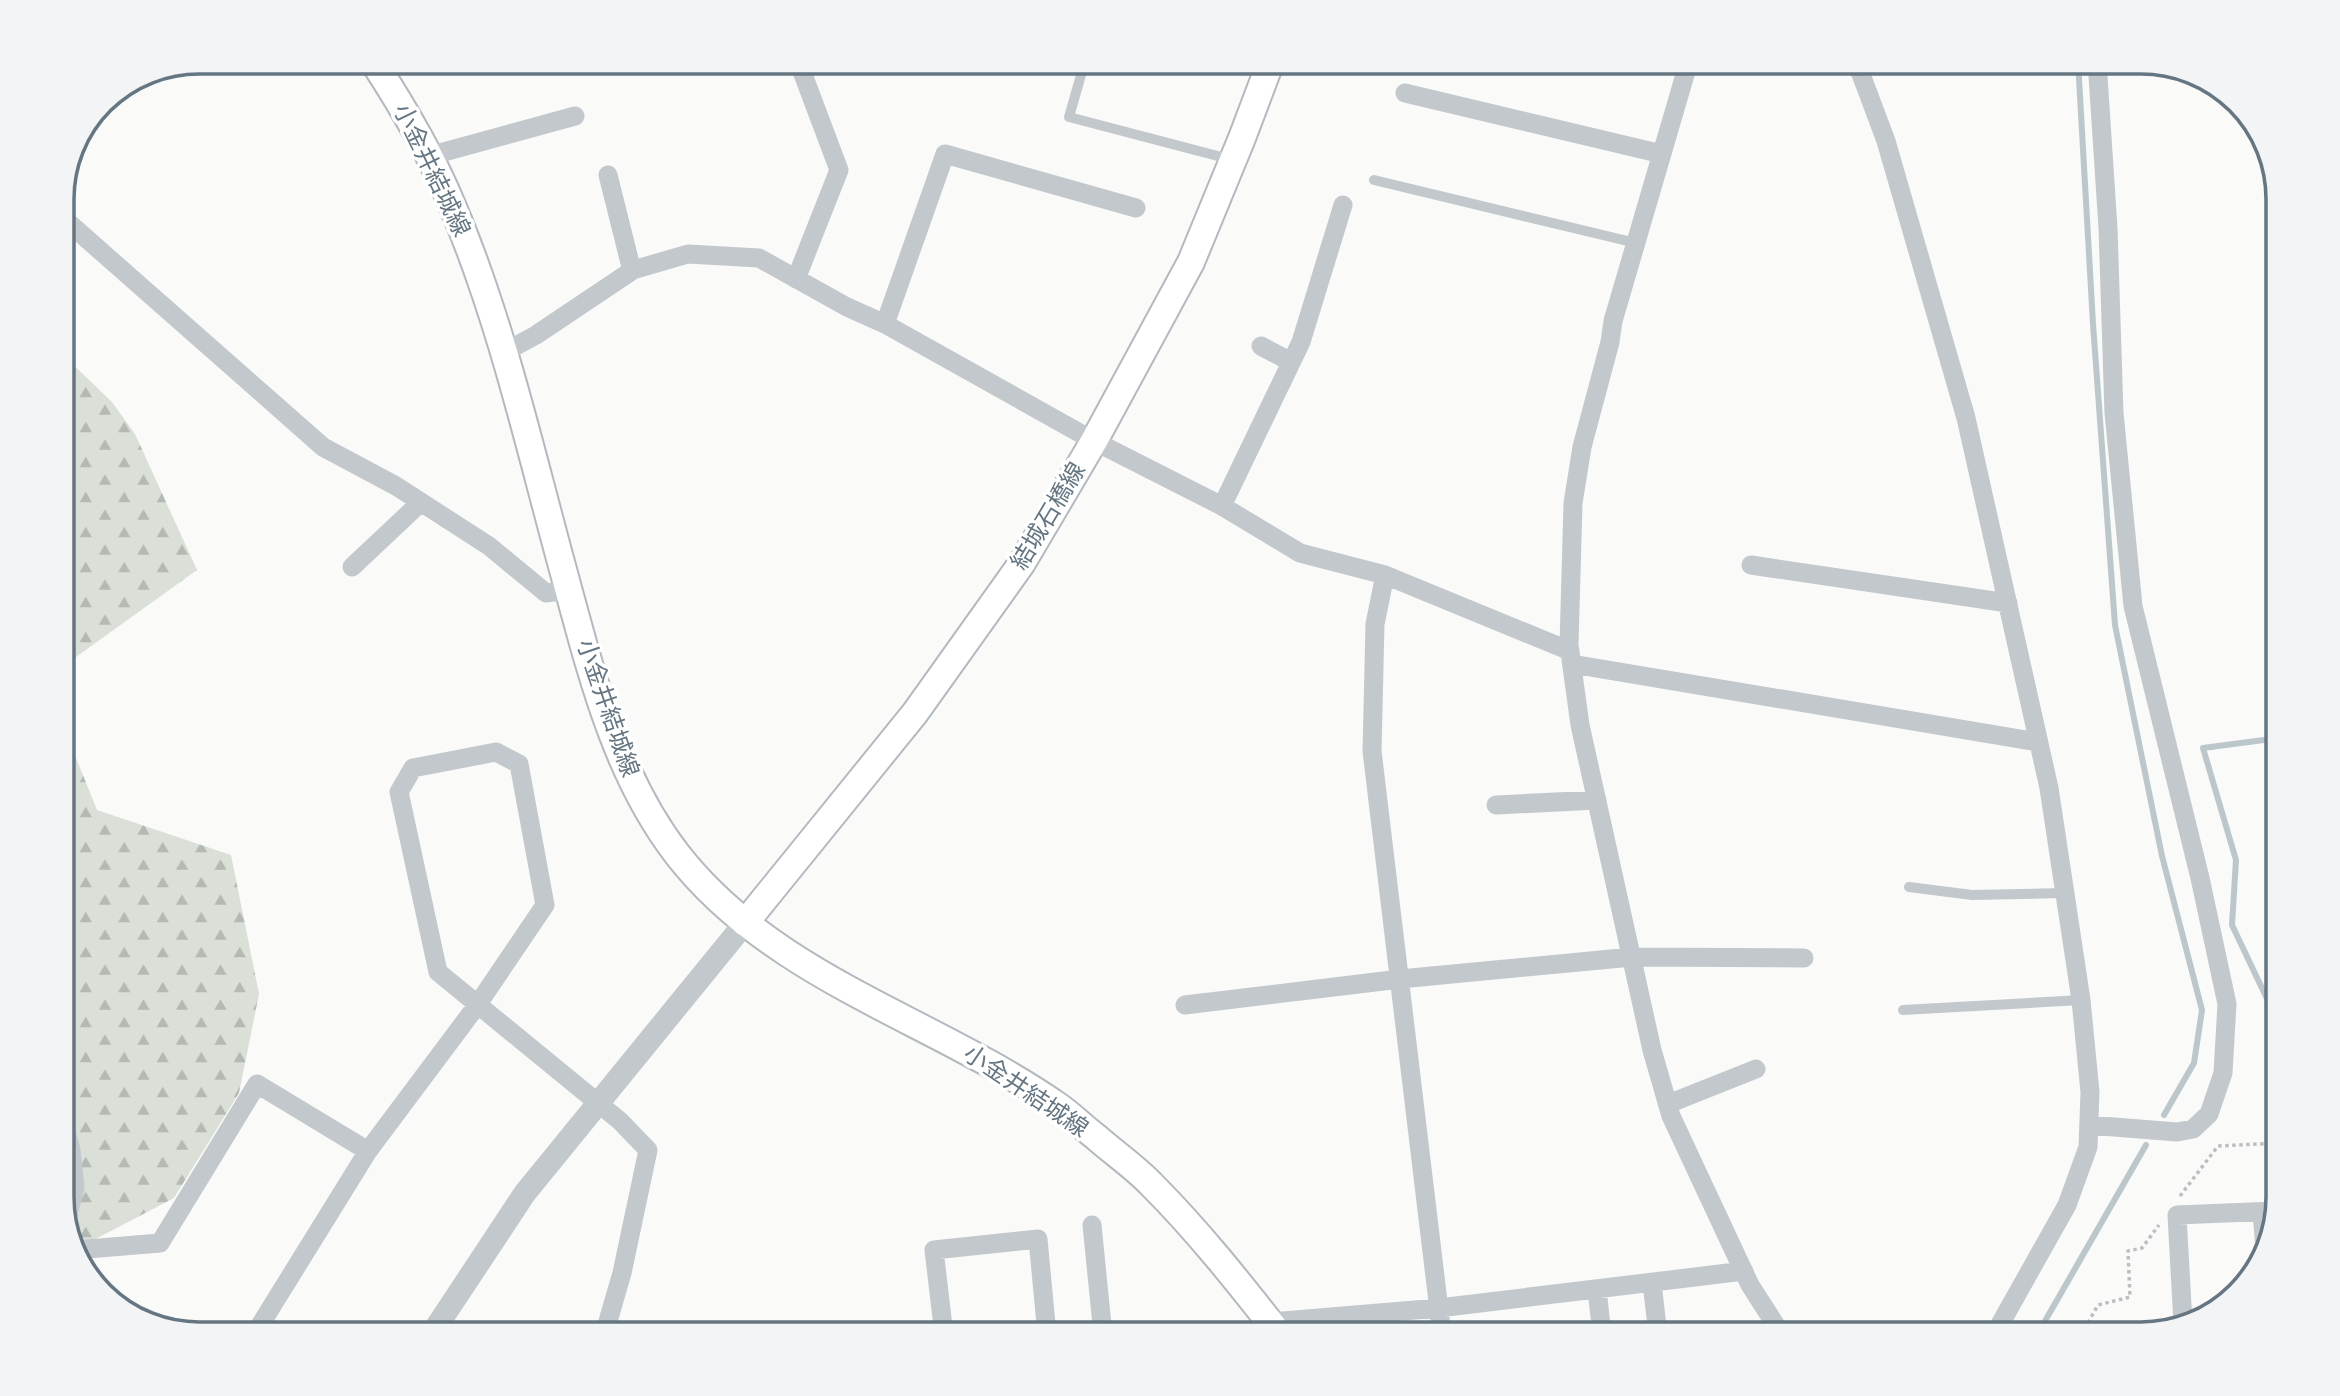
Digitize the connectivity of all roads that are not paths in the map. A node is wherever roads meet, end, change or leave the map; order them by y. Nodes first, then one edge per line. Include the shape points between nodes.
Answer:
1 (381, 74) edge
2 (803, 74) edge
3 (1081, 74) edge
4 (1266, 74) edge
5 (1685, 74) edge
6 (1861, 74) edge
7 (2098, 74) edge
8 (1405, 93) dead end
9 (575, 116) dead end
10 (1662, 154) junction
11 (429, 156) junction
12 (1233, 160) junction
13 (608, 175) dead end
14 (1374, 180) dead end
15 (1343, 205) dead end
16 (1136, 208) dead end
17 (74, 227) edge
18 (1636, 243) junction
19 (632, 271) junction
20 (796, 279) junction
21 (885, 324) junction
22 (1261, 346) dead end
23 (503, 353) junction
24 (1291, 362) junction
25 (1094, 441) junction
26 (421, 502) junction
27 (1222, 506) junction
28 (1751, 565) dead end
29 (352, 568) dead end
30 (1385, 575) junction
31 (569, 590) junction
32 (2008, 603) junction
33 (1571, 658) junction
34 (2038, 742) junction
35 (1597, 800) junction
36 (1496, 804) dead end
37 (1909, 887) dead end
38 (2065, 892) junction
39 (745, 923) junction
40 (1632, 957) junction
41 (1804, 958) dead end
42 (1400, 979) junction
43 (2081, 1000) junction
44 (478, 1004) junction
45 (1185, 1005) dead end
46 (1903, 1010) dead end
47 (1756, 1069) dead end
48 (598, 1103) junction
49 (1668, 1104) junction
50 (2089, 1125) junction
51 (368, 1151) junction
52 (2265, 1211) edge
53 (1092, 1225) dead end
54 (85, 1249) edge
55 (1744, 1271) junction
56 (1652, 1283) junction
57 (1597, 1289) junction
58 (1439, 1308) junction
59 (2182, 1315) edge
60 (262, 1322) edge
61 (440, 1322) edge
62 (608, 1322) edge
63 (942, 1322) edge
64 (1046, 1322) edge
65 (1102, 1322) edge
66 (1268, 1322) edge
67 (1339, 1322) edge
68 (1441, 1322) edge
69 (1601, 1322) edge
70 (1656, 1322) edge
71 (1774, 1322) edge
72 (2001, 1322) edge

1 - 11 main road, 小金井結城線
2 - 20 street via 839,170
3 - 12 lane via 1069,117
4 - 12 main road, 結城石橋線
5 - 10 street
6 - 32 street via 1886,141 1966,418
7 - 50 street via 2114,413 2133,606 2227,1004 2223,1073 2209,1114 2193,1129 2176,1132
8 - 10 street
9 - 11 street
10 - 18 street
11 - 23 main road, 小金井結城線 via 474,259
12 - 25 main road, 結城石橋線 via 1191,262
13 - 19 street
14 - 18 lane
15 - 24 street
16 - 21 street via 945,154
17 - 26 street via 323,447
18 - 33 street via 1576,480
19 - 20 street via 688,254 759,258
19 - 23 street
20 - 21 street
21 - 25 street
22 - 24 street
23 - 31 main road, 小金井結城線
24 - 27 street
25 - 27 street
25 - 39 main road, 結城石橋線 via 1022,563 975,631 915,713
26 - 29 street
26 - 31 street via 489,546 546,593
27 - 30 street via 1300,554
28 - 32 street
30 - 33 street
30 - 42 street via 1375,624 1372,751
31 - 39 main road, 小金井結城線 via 610,728 636,788 677,854
32 - 34 street
33 - 34 street
33 - 35 street
34 - 38 street
35 - 36 street
35 - 40 street
37 - 38 lane via 1972,895
38 - 43 street
39 - 48 street
39 - 66 main road, 小金井結城線 via 851,991 965,1049 1059,1106 1149,1182 1214,1252
40 - 41 street
40 - 42 street
40 - 49 street
42 - 45 street
42 - 58 street
43 - 46 lane
43 - 50 street
44 - 44 street via 438,972 399,792 413,768 496,752 519,764 545,905
44 - 48 street
44 - 51 street
47 - 49 street
48 - 61 street via 525,1193
48 - 62 street via 648,1150
49 - 55 street
50 - 72 street via 2088,1147 2067,1205
51 - 54 street via 257,1084 160,1243
51 - 60 street
52 - 59 street via 2176,1215
53 - 65 street
55 - 56 street
55 - 71 street
56 - 57 street
56 - 70 street
57 - 58 street
57 - 69 street
58 - 67 street
58 - 68 street
63 - 64 street via 934,1250 1038,1239

